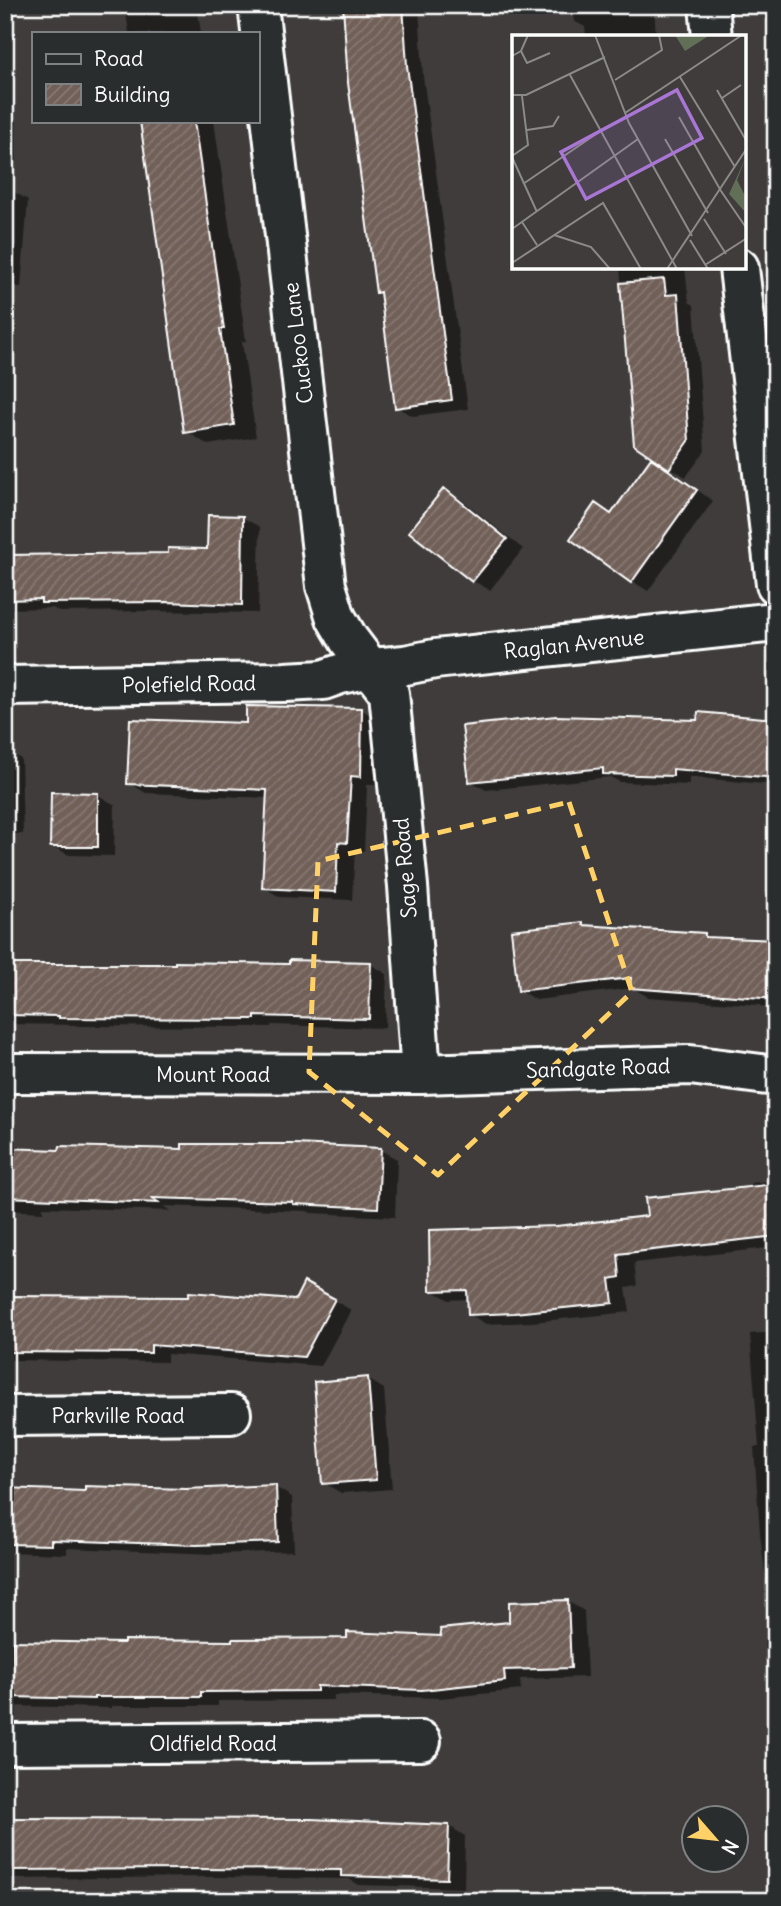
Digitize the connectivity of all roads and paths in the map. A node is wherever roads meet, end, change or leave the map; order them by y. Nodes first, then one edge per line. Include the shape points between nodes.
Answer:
1 (258, 5) edge
2 (709, 5) edge
3 (712, 35) edge
4 (739, 270) edge
5 (776, 584) edge
6 (776, 622) edge
7 (372, 668) junction
8 (5, 686) edge
9 (5, 1073) edge
10 (421, 1074) junction
11 (776, 1076) edge
12 (231, 1414) dead end
13 (5, 1416) edge
14 (421, 1741) dead end
15 (5, 1744) edge

1 - 7 street, Cuckoo Lane via 326,586 336,618
2 - 3 street
4 - 5 street
6 - 7 street, Raglan Avenue
7 - 8 street, Polefield Road via 323,680 285,682
7 - 10 street, Sage Road via 389,693
9 - 10 street, Mount Road
10 - 11 street, Sandgate Road via 690,1065
12 - 13 street, Parkville Road
14 - 15 street, Oldfield Road

